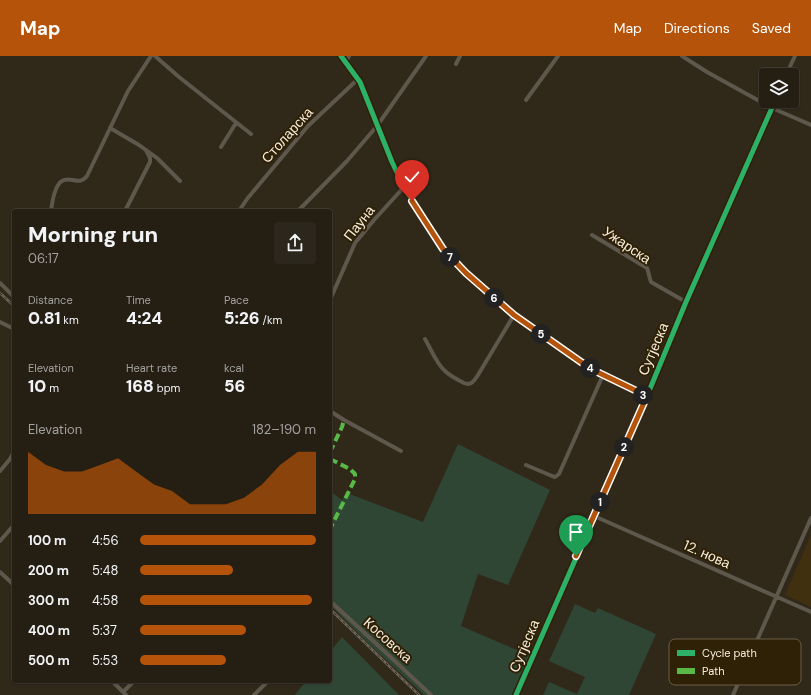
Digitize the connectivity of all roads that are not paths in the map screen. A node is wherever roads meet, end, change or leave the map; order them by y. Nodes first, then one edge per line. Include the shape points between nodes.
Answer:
1 (151, 56) edge
2 (155, 56) edge
3 (341, 56) edge
4 (349, 56) edge
5 (426, 56) edge
6 (460, 56) edge
7 (558, 56) edge
8 (682, 56) edge
9 (795, 56) edge
10 (346, 62) junction
11 (456, 64) dead end
12 (789, 68) edge
13 (358, 79) junction
14 (526, 100) dead end
15 (759, 101) edge
16 (772, 108) joint
17 (236, 122) junction
18 (811, 125) edge
19 (377, 126) junction
20 (110, 128) junction
21 (251, 134) dead end
22 (221, 148) dead end
23 (146, 150) junction
24 (180, 182) dead end
25 (404, 187) junction
26 (51, 209) edge
27 (127, 209) edge
28 (240, 209) edge
29 (300, 209) edge
30 (592, 235) dead end
31 (0, 283) edge
32 (12, 295) edge
33 (332, 295) edge
34 (686, 302) junction
35 (514, 315) junction
36 (0, 322) edge
37 (12, 328) edge
38 (425, 339) dead end
39 (603, 375) junction
40 (647, 396) junction
41 (332, 412) edge
42 (401, 452) dead end
43 (12, 455) edge
44 (526, 465) dead end
45 (0, 471) edge
46 (594, 516) junction
47 (811, 518) edge
48 (12, 527) edge
49 (0, 541) edge
50 (0, 572) edge
51 (12, 583) edge
52 (776, 596) junction
53 (332, 603) edge
54 (811, 612) edge
55 (757, 639) edge
56 (114, 683) edge
57 (132, 683) edge
58 (266, 683) edge
59 (737, 685) edge
60 (124, 694) edge
61 (254, 695) edge
62 (431, 695) edge
63 (516, 695) edge
64 (733, 695) edge

1 - 20 street via 128,91
2 - 17 street
3 - 10 street
4 - 10 street
5 - 19 street
6 - 11 street
7 - 14 street
8 - 15 street
9 - 12 street
10 - 13 street
13 - 19 street
13 - 28 street, Столарска via 308,126
16 - 18 street
16 - 34 street, Сутјеска
17 - 21 street
17 - 22 street
19 - 25 street
19 - 29 street
20 - 23 street
20 - 26 street via 87,176 81,181 61,181
23 - 24 street
23 - 27 street via 150,162
25 - 33 street, Пауна via 355,243
25 - 35 street via 443,249
30 - 34 street, Ужарска via 647,268 651,282
31 - 32 street
34 - 40 street, Сутјеска
35 - 38 street via 478,375 469,384 439,365
35 - 39 street
36 - 37 street
39 - 40 street
39 - 44 street via 558,475 552,476
40 - 46 street, Сутјеска
41 - 42 street
43 - 45 street
46 - 52 street, 12. нова
46 - 63 street, Сутјеска
47 - 52 street
48 - 49 street
50 - 51 street
52 - 54 street, 12. нова
52 - 55 street
53 - 62 street, Косовска
56 - 60 street
57 - 60 street
58 - 61 street
59 - 64 street

